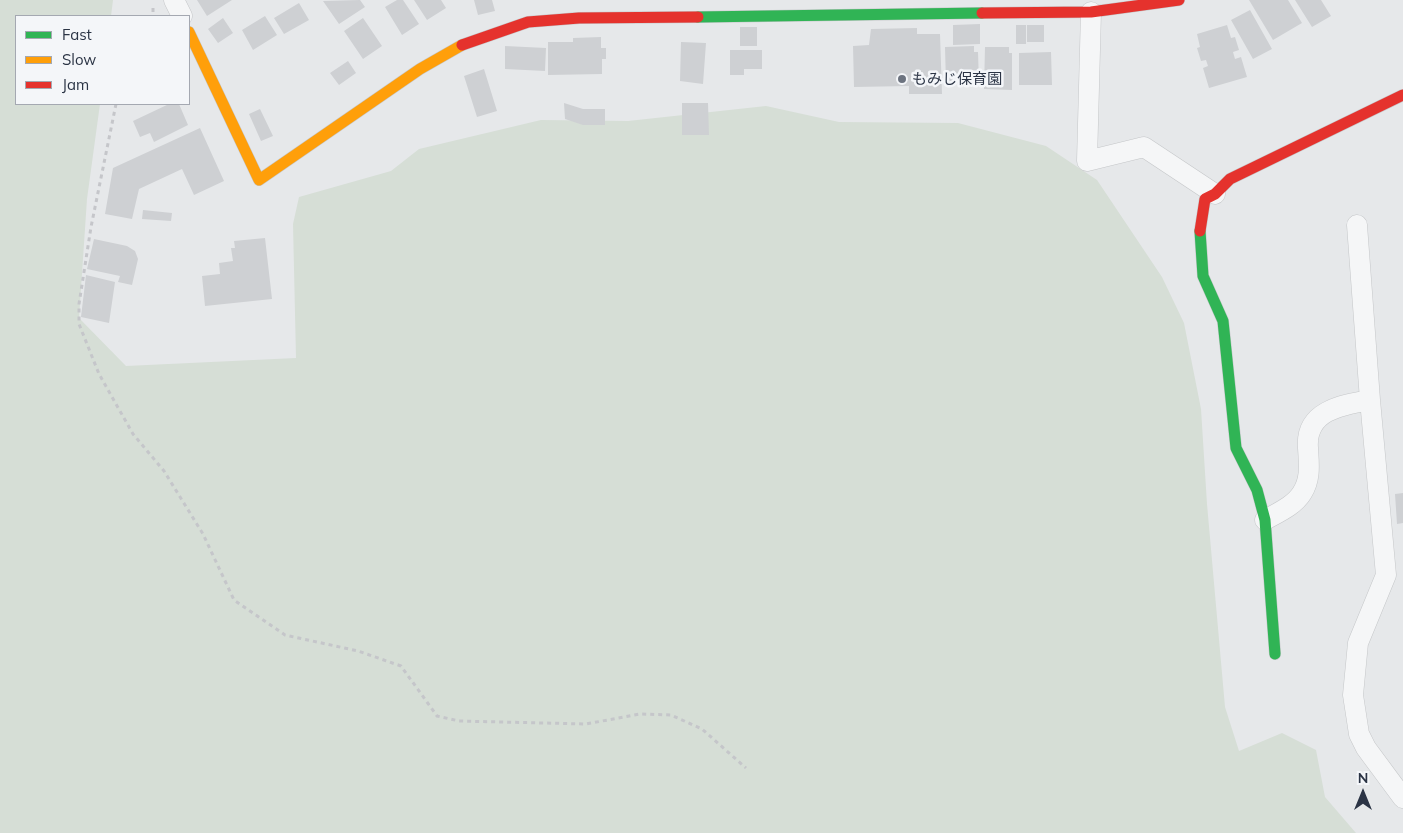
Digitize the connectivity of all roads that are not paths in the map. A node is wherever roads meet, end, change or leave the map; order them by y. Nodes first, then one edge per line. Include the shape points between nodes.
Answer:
1 (174, 0) edge
2 (1180, 0) edge
3 (672, 8) edge
4 (1091, 12) junction
5 (182, 15) edge
6 (190, 34) edge
7 (1402, 98) edge
8 (1215, 194) junction
9 (1357, 225) dead end
10 (1370, 400) junction
11 (1265, 520) junction
12 (1275, 654) dead end
13 (1403, 798) edge

1 - 5 street
2 - 4 street
3 - 4 street
3 - 6 street via 528,22 473,40 420,69 258,180
4 - 8 street via 1087,162 1144,147
7 - 8 street via 1230,179
8 - 11 street via 1205,200 1202,215 1203,276 1223,321 1236,448 1257,490
9 - 10 street
10 - 11 street via 1338,406 1318,416 1309,435 1309,474 1302,494 1288,508
10 - 13 street via 1386,575 1358,643 1353,695 1359,734
11 - 12 street

